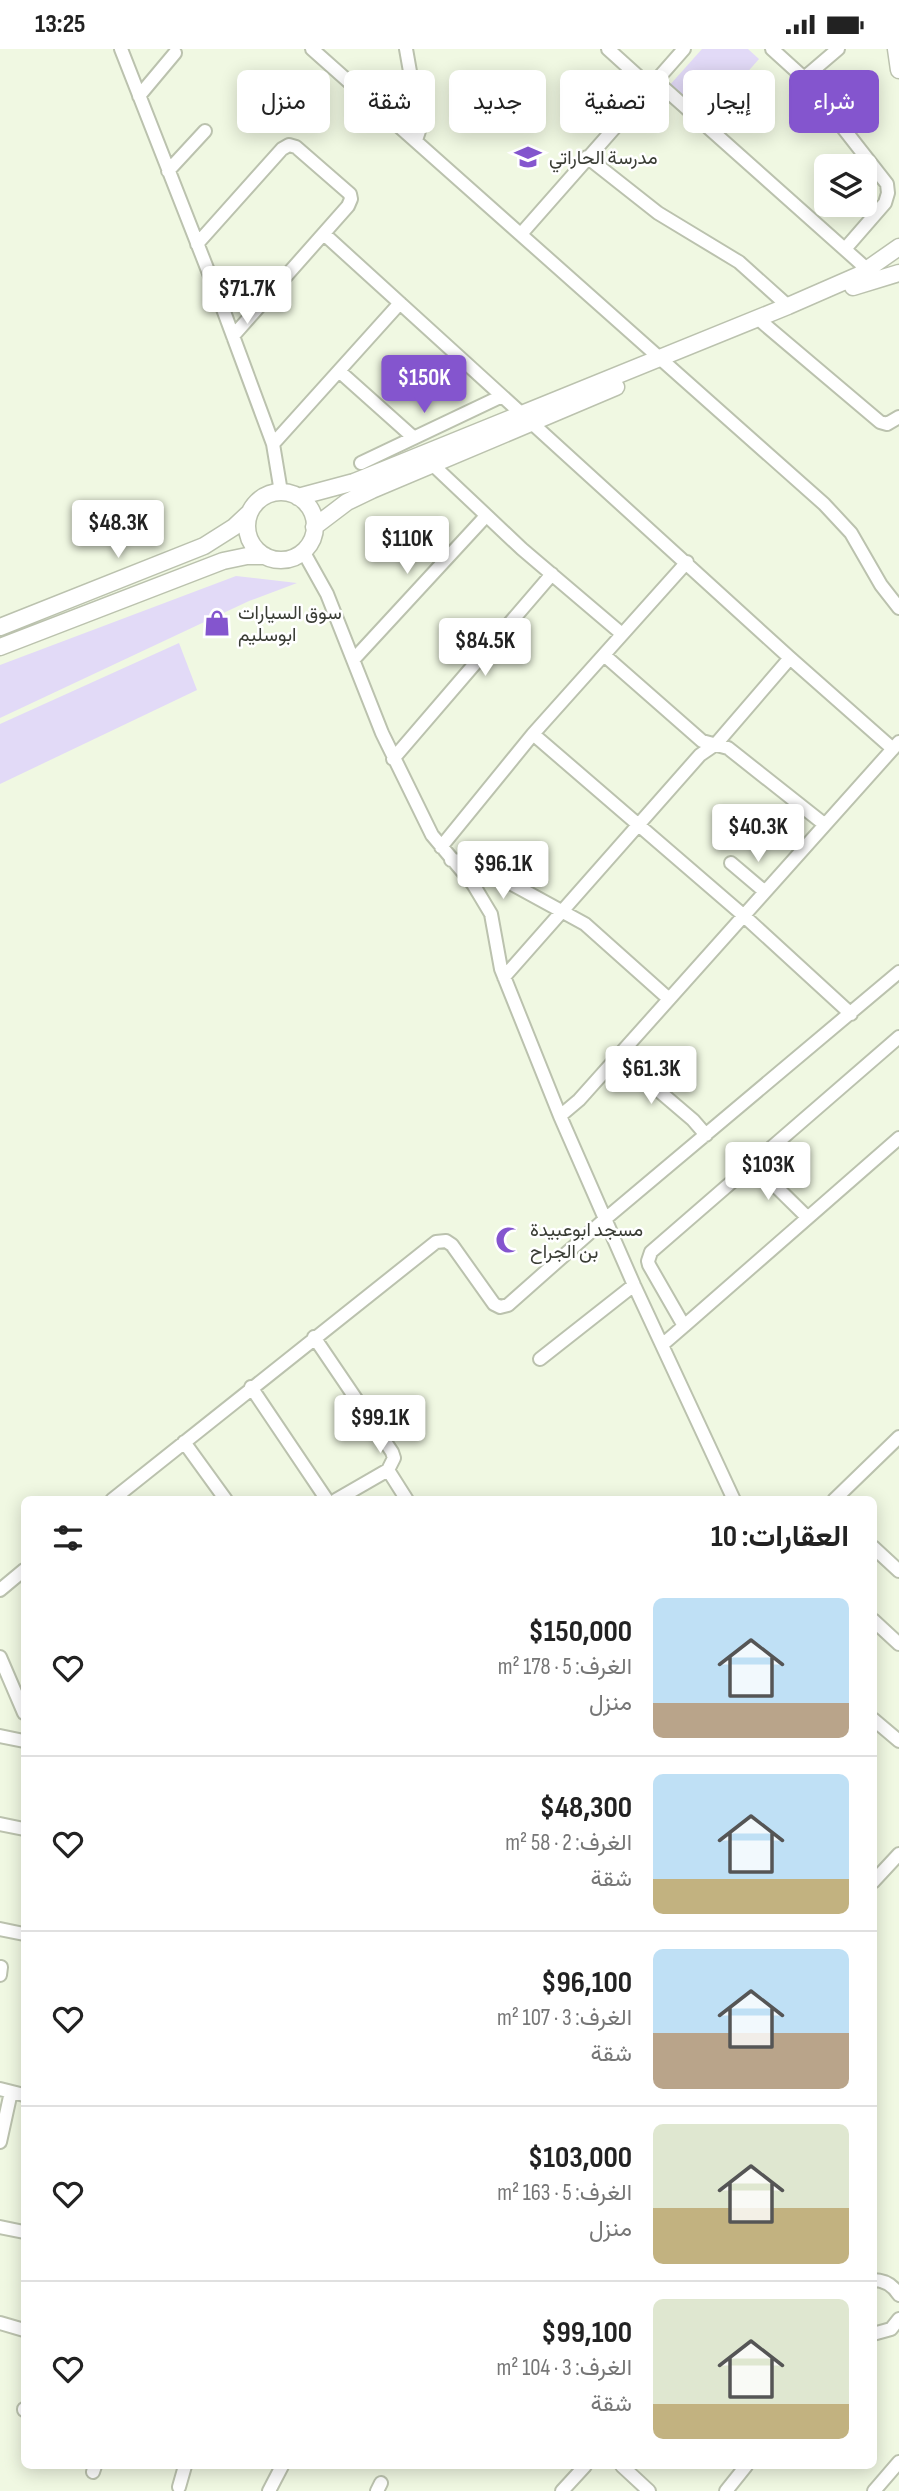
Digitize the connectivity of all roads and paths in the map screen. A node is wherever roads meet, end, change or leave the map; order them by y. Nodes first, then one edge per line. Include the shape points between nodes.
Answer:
1 (121, 49) edge
2 (312, 49) edge
3 (406, 49) edge
4 (608, 49) edge
5 (684, 49) edge
6 (772, 49) edge
7 (838, 49) edge
8 (896, 49) edge
9 (175, 53) dead end
10 (635, 70) edge
11 (665, 70) edge
12 (795, 70) edge
13 (813, 70) edge
14 (899, 70) edge
15 (139, 96) junction
16 (669, 98) edge
17 (205, 131) dead end
18 (609, 133) edge
19 (847, 133) edge
20 (416, 140) junction
21 (587, 157) junction
22 (168, 171) junction
23 (324, 234) junction
24 (521, 234) junction
25 (197, 244) junction
26 (899, 247) edge
27 (845, 249) junction
28 (868, 270) junction
29 (899, 274) edge
30 (400, 303) junction
31 (788, 306) junction
32 (763, 323) junction
33 (233, 336) junction
34 (664, 361) junction
35 (339, 371) junction
36 (502, 396) junction
37 (899, 417) edge
38 (527, 418) junction
39 (414, 438) junction
40 (272, 444) junction
41 (361, 463) dead end
42 (433, 465) junction
43 (281, 492) junction
44 (298, 497) junction
45 (249, 513) junction
46 (485, 516) junction
47 (314, 527) junction
48 (303, 551) junction
49 (265, 556) junction
50 (687, 562) junction
51 (552, 574) junction
52 (899, 608) edge
53 (0, 627) edge
54 (622, 634) junction
55 (0, 647) edge
56 (604, 655) junction
57 (790, 658) junction
58 (354, 659) junction
59 (533, 734) junction
60 (716, 744) junction
61 (896, 746) edge
62 (393, 759) junction
63 (638, 824) junction
64 (824, 824) junction
65 (441, 848) junction
66 (451, 860) junction
67 (731, 863) dead end
68 (764, 891) junction
69 (564, 911) junction
70 (743, 915) junction
71 (899, 972) edge
72 (504, 977) junction
73 (669, 999) junction
74 (851, 1014) junction
75 (897, 1043) edge
76 (618, 1056) junction
77 (560, 1116) junction
78 (706, 1135) junction
79 (899, 1138) edge
80 (752, 1163) junction
81 (807, 1217) junction
82 (604, 1220) junction
83 (634, 1285) junction
84 (684, 1326) junction
85 (314, 1338) junction
86 (662, 1345) junction
87 (540, 1359) dead end
88 (251, 1387) junction
89 (184, 1442) junction
90 (896, 1445) edge
91 (388, 1470) junction
92 (117, 1496) edge
93 (223, 1496) edge
94 (324, 1496) edge
95 (343, 1496) edge
96 (404, 1496) edge
97 (732, 1496) edge
98 (839, 1496) edge
99 (877, 1551) edge
100 (899, 1571) edge
101 (21, 1572) edge
102 (0, 1590) edge
103 (877, 1624) edge
104 (899, 1644) edge
105 (1, 1661) edge
106 (21, 1700) edge
107 (877, 1722) edge
108 (0, 1736) edge
109 (21, 1740) edge
110 (899, 1741) edge
111 (0, 1824) edge
112 (21, 1828) edge
113 (899, 1854) edge
114 (877, 1878) edge
115 (0, 1929) edge
116 (21, 1933) edge
117 (6, 2090) edge
118 (0, 2142) edge
119 (0, 2227) edge
120 (21, 2231) edge
121 (877, 2281) edge
122 (899, 2295) edge
123 (0, 2323) edge
124 (898, 2323) edge
125 (21, 2329) edge
126 (877, 2333) edge
127 (899, 2462) edge
128 (184, 2469) edge
129 (280, 2469) edge
130 (582, 2469) edge
131 (625, 2469) edge
132 (744, 2469) edge
133 (179, 2487) dead end
134 (646, 2490) edge
135 (269, 2491) edge
136 (562, 2491) edge
137 (726, 2491) edge
138 (874, 2491) edge

1 - 15 street
2 - 20 street
3 - 20 street via 420,124
4 - 10 street
5 - 11 street
6 - 12 street
7 - 13 street
8 - 14 street
9 - 15 street
15 - 22 street
16 - 27 street
17 - 22 street
18 - 21 street
19 - 27 street via 887,184 888,193 886,202
20 - 24 street
21 - 24 street
21 - 31 street via 657,213 739,262
22 - 25 street
23 - 25 street via 350,203 350,194 289,145
23 - 30 street
23 - 33 street
24 - 34 street
25 - 33 street
26 - 28 street
27 - 28 street
28 - 31 street
29 - 32 street via 870,280
30 - 35 street
30 - 36 street
31 - 34 street
32 - 34 street
32 - 37 street via 880,422 887,424
33 - 40 street
34 - 38 street
34 - 52 street via 839,518
35 - 39 street
35 - 40 street
36 - 38 street
36 - 39 street
38 - 42 street
38 - 44 street via 354,482
38 - 50 street
39 - 41 street
40 - 43 street
42 - 46 street
42 - 47 street via 347,502
43 - 44 street
43 - 45 street via 265,495
44 - 47 street via 308,506
45 - 49 street via 247,533
45 - 53 street via 204,546
46 - 51 street
46 - 58 street
47 - 48 street
48 - 49 street via 285,559
48 - 58 street
49 - 55 street via 223,561
50 - 54 street
50 - 57 street
51 - 54 street
51 - 62 street
54 - 56 street
56 - 59 street
56 - 60 street via 702,741
57 - 60 street
57 - 61 street
58 - 62 street
59 - 63 street
59 - 65 street
60 - 63 street via 700,755
60 - 64 street via 728,748
61 - 64 street
62 - 65 street
63 - 69 street
63 - 70 street
64 - 68 street
65 - 66 street
66 - 69 street via 469,861
66 - 72 street via 491,914
67 - 68 street
68 - 70 street
69 - 72 street
69 - 73 street via 595,932
70 - 73 street
70 - 74 street
71 - 74 street
72 - 77 street
73 - 76 street
74 - 78 street
75 - 80 street
76 - 77 street
76 - 78 street
77 - 82 street
78 - 82 street
79 - 81 street
80 - 81 street
80 - 84 street via 649,1256 649,1265
81 - 84 street
82 - 83 street
82 - 85 street via 503,1307 494,1304 452,1245 436,1242
83 - 86 street
83 - 87 street
84 - 86 street
85 - 88 street
85 - 91 street via 392,1453
86 - 97 street
88 - 89 street
88 - 94 street
89 - 92 street
89 - 93 street
90 - 98 street
91 - 95 street
91 - 96 street
99 - 100 street
101 - 102 street
103 - 104 street
105 - 106 street
107 - 110 street
108 - 109 street
111 - 112 street
113 - 114 street
115 - 116 street
117 - 118 street
119 - 120 street
121 - 122 street via 886,2282
123 - 125 street
124 - 126 street
127 - 138 street
128 - 133 street
129 - 135 street
130 - 136 street
131 - 134 street
132 - 137 street

